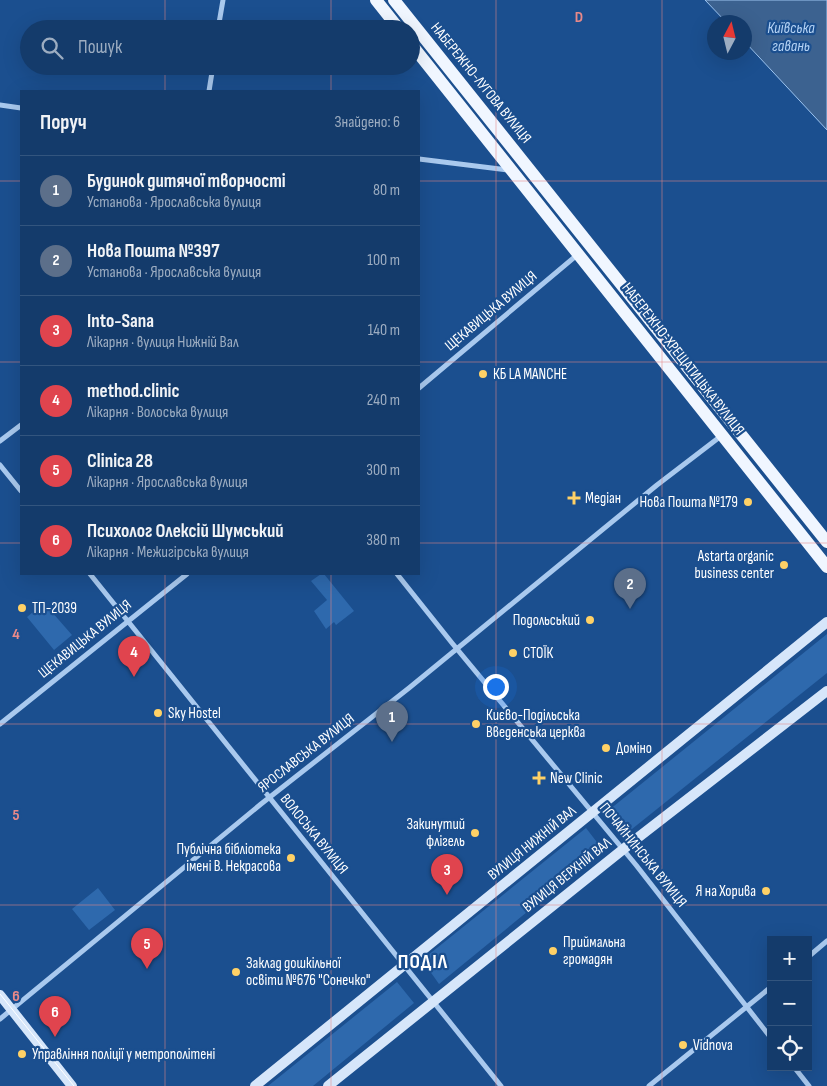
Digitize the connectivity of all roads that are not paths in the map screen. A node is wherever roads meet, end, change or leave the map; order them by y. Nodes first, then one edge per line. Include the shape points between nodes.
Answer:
1 (223, 0) edge
2 (376, 0) edge
3 (394, 0) edge
4 (220, 20) edge
5 (392, 20) edge
6 (410, 20) edge
7 (420, 33) edge
8 (420, 55) edge
9 (212, 75) edge
10 (209, 90) edge
11 (0, 106) edge
12 (20, 108) edge
13 (420, 159) edge
14 (524, 163) joint
15 (513, 171) junction
16 (579, 254) junction
17 (420, 387) edge
18 (20, 426) edge
19 (723, 435) junction
20 (0, 441) edge
21 (0, 465) edge
22 (20, 490) edge
23 (827, 542) edge
24 (827, 567) edge
25 (91, 575) edge
26 (186, 575) edge
27 (398, 575) edge
28 (128, 620) junction
29 (827, 622) edge
30 (457, 649) junction
31 (827, 691) edge
32 (0, 724) edge
33 (269, 798) junction
34 (593, 813) junction
35 (623, 850) junction
36 (827, 941) edge
37 (812, 954) edge
38 (403, 965) junction
39 (767, 990) edge
40 (0, 995) edge
41 (433, 1002) junction
42 (746, 1007) junction
43 (12, 1010) junction
44 (0, 1019) edge
45 (767, 1033) edge
46 (797, 1071) edge
47 (72, 1086) edge
48 (255, 1086) edge
49 (328, 1086) edge
50 (501, 1086) edge
51 (649, 1086) edge
52 (809, 1086) edge

1 - 4 street
2 - 5 main road
3 - 6 main road, НАБЕРЕЖНО-ЛУГОВА ВУЛИЦЯ
7 - 14 main road, НАБЕРЕЖНО-ЛУГОВА ВУЛИЦЯ
8 - 15 main road, НАБЕРЕЖНО-ЛУГОВА ВУЛИЦЯ
9 - 10 street
11 - 12 street
13 - 15 street
14 - 23 main road, НАБЕРЕЖНО-ХРЕЩАТИЦЬКА ВУЛИЦЯ
15 - 16 main road, НАБЕРЕЖНО-ХРЕЩАТИЦЬКА ВУЛИЦЯ
16 - 17 street, ЩЕКАВИЦЬКА ВУЛИЦЯ
16 - 19 main road, НАБЕРЕЖНО-ХРЕЩАТИЦЬКА ВУЛИЦЯ
18 - 20 street
19 - 24 main road, НАБЕРЕЖНО-ХРЕЩАТИЦЬКА ВУЛИЦЯ
19 - 30 street, ЯРОСЛАВСЬКА ВУЛИЦЯ
21 - 22 street
25 - 28 street, ВОЛОСЬКА ВУЛИЦЯ
26 - 28 street, ЩЕКАВИЦЬКА ВУЛИЦЯ
27 - 30 street, ПОЧАЙНИНСЬКА ВУЛИЦЯ
28 - 32 street, ЩЕКАВИЦЬКА ВУЛИЦЯ
28 - 33 street, ВОЛОСЬКА ВУЛИЦЯ
29 - 34 main road, ВУЛИЦЯ НИЖНІЙ ВАЛ
30 - 33 street, ЯРОСЛАВСЬКА ВУЛИЦЯ
30 - 34 street, ПОЧАЙНИНСЬКА ВУЛИЦЯ
31 - 35 main road, ВУЛИЦЯ ВЕРХНІЙ ВАЛ
33 - 38 street, ВОЛОСЬКА ВУЛИЦЯ
33 - 43 street, ЯРОСЛАВСЬКА ВУЛИЦЯ
34 - 35 street, ПОЧАЙНИНСЬКА ВУЛИЦЯ
34 - 38 main road, ВУЛИЦЯ НИЖНІЙ ВАЛ
35 - 41 main road, ВУЛИЦЯ ВЕРХНІЙ ВАЛ
35 - 42 street, ПОЧАЙНИНСЬКА ВУЛИЦЯ
36 - 37 street
38 - 41 street, ВОЛОСЬКА ВУЛИЦЯ
38 - 48 main road, ВУЛИЦЯ НИЖНІЙ ВАЛ
39 - 42 street
40 - 43 main road
41 - 49 main road, ВУЛИЦЯ ВЕРХНІЙ ВАЛ
41 - 50 street, ВОЛОСЬКА ВУЛИЦЯ
42 - 45 street, ПОЧАЙНИНСЬКА ВУЛИЦЯ
42 - 51 street
43 - 44 street, ЯРОСЛАВСЬКА ВУЛИЦЯ
43 - 47 main road
46 - 52 street

